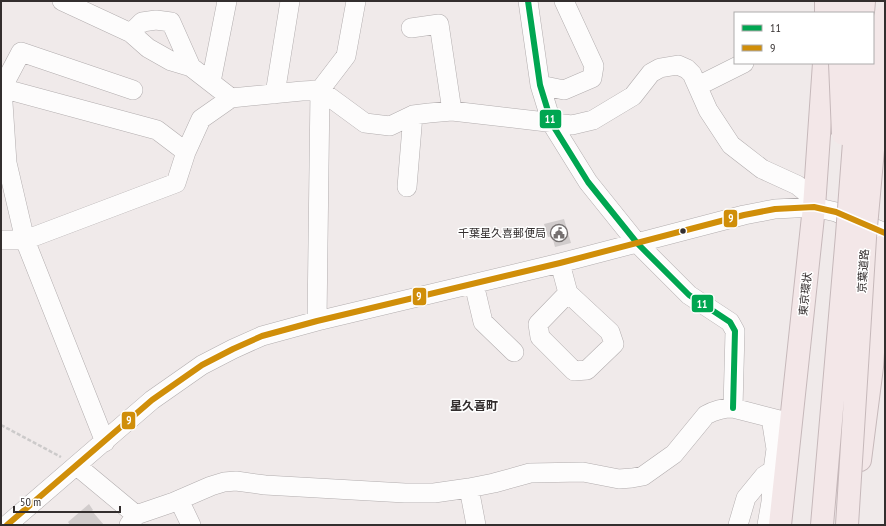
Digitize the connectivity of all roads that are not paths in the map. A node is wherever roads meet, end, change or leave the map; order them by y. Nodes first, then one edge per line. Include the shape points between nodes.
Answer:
1 (62, 1) edge
2 (227, 1) edge
3 (290, 1) edge
4 (356, 1) edge
5 (528, 1) edge
6 (564, 1) edge
7 (826, 1) edge
8 (842, 1) edge
9 (864, 1) edge
10 (826, 12) edge
11 (842, 12) edge
12 (863, 12) edge
13 (885, 18) edge
14 (411, 28) dead end
15 (131, 34) junction
16 (742, 64) edge
17 (824, 64) edge
18 (840, 64) edge
19 (860, 64) edge
20 (191, 67) junction
21 (211, 82) junction
22 (540, 85) junction
23 (698, 86) junction
24 (2, 88) edge
25 (133, 90) dead end
26 (320, 90) junction
27 (275, 94) junction
28 (231, 98) junction
29 (452, 111) junction
30 (413, 116) junction
31 (552, 124) junction
32 (186, 152) junction
33 (407, 187) dead end
34 (814, 208) junction
35 (885, 233) edge
36 (847, 235) junction
37 (1, 240) edge
38 (25, 240) junction
39 (637, 243) junction
40 (885, 245) edge
41 (560, 263) junction
42 (474, 284) junction
43 (568, 293) dead end
44 (317, 321) junction
45 (514, 352) dead end
46 (733, 408) junction
47 (781, 420) junction
48 (105, 442) junction
49 (77, 466) junction
50 (773, 470) junction
51 (469, 488) junction
52 (178, 500) junction
53 (133, 520) edge
54 (7, 525) edge
55 (191, 525) edge
56 (476, 525) edge
57 (738, 525) edge
58 (767, 525) edge
59 (780, 525) edge
60 (822, 525) edge
61 (849, 525) edge

1 - 15 street
2 - 21 street
3 - 27 street
4 - 26 street via 346,56
5 - 22 street
6 - 22 street via 594,66 592,78 564,90
7 - 10 highway
8 - 11 highway
9 - 12 highway
13 - 61 highway, 京葉道路, bridge via 865,238
14 - 29 street via 439,24
15 - 20 street via 148,48 171,61
15 - 20 street via 142,22 171,22
16 - 23 street
17 - 34 highway, 東京環状
18 - 36 highway, bridge
19 - 36 highway, 京葉道路, bridge
20 - 21 street
21 - 28 street
22 - 31 street
23 - 31 street via 692,74 678,65 660,68 651,73 633,96 593,120 572,125
23 - 34 street via 708,110 731,145 762,169 797,185 807,193
24 - 25 street via 21,52
24 - 32 street via 157,130
24 - 38 street via 8,163
26 - 27 street
26 - 30 street via 365,123 390,126
26 - 44 street
27 - 28 street
28 - 32 street via 201,119
29 - 30 street
29 - 31 street
30 - 33 street
31 - 39 street via 588,182
32 - 38 street via 176,183
34 - 35 street via 836,212
34 - 39 street via 775,209 744,215
34 - 47 highway, 東京環状
36 - 60 highway, 京葉道路, bridge
37 - 38 street
38 - 48 street
39 - 41 street
39 - 46 street via 689,295 730,322 736,331
40 - 61 highway via 854,513
41 - 42 street
41 - 43 street
42 - 44 street
42 - 45 street via 483,322
44 - 48 street via 262,336 202,365 152,400
46 - 47 street
46 - 51 street via 720,409 706,415 674,454 643,476 619,479 583,472 530,473
47 - 50 street
47 - 59 highway, 東京環状
48 - 49 street
49 - 53 street
49 - 54 street
50 - 57 street via 764,476 746,498
50 - 58 street
51 - 52 street via 434,493 405,493 236,481 210,486
51 - 56 street
52 - 53 street
52 - 55 street

